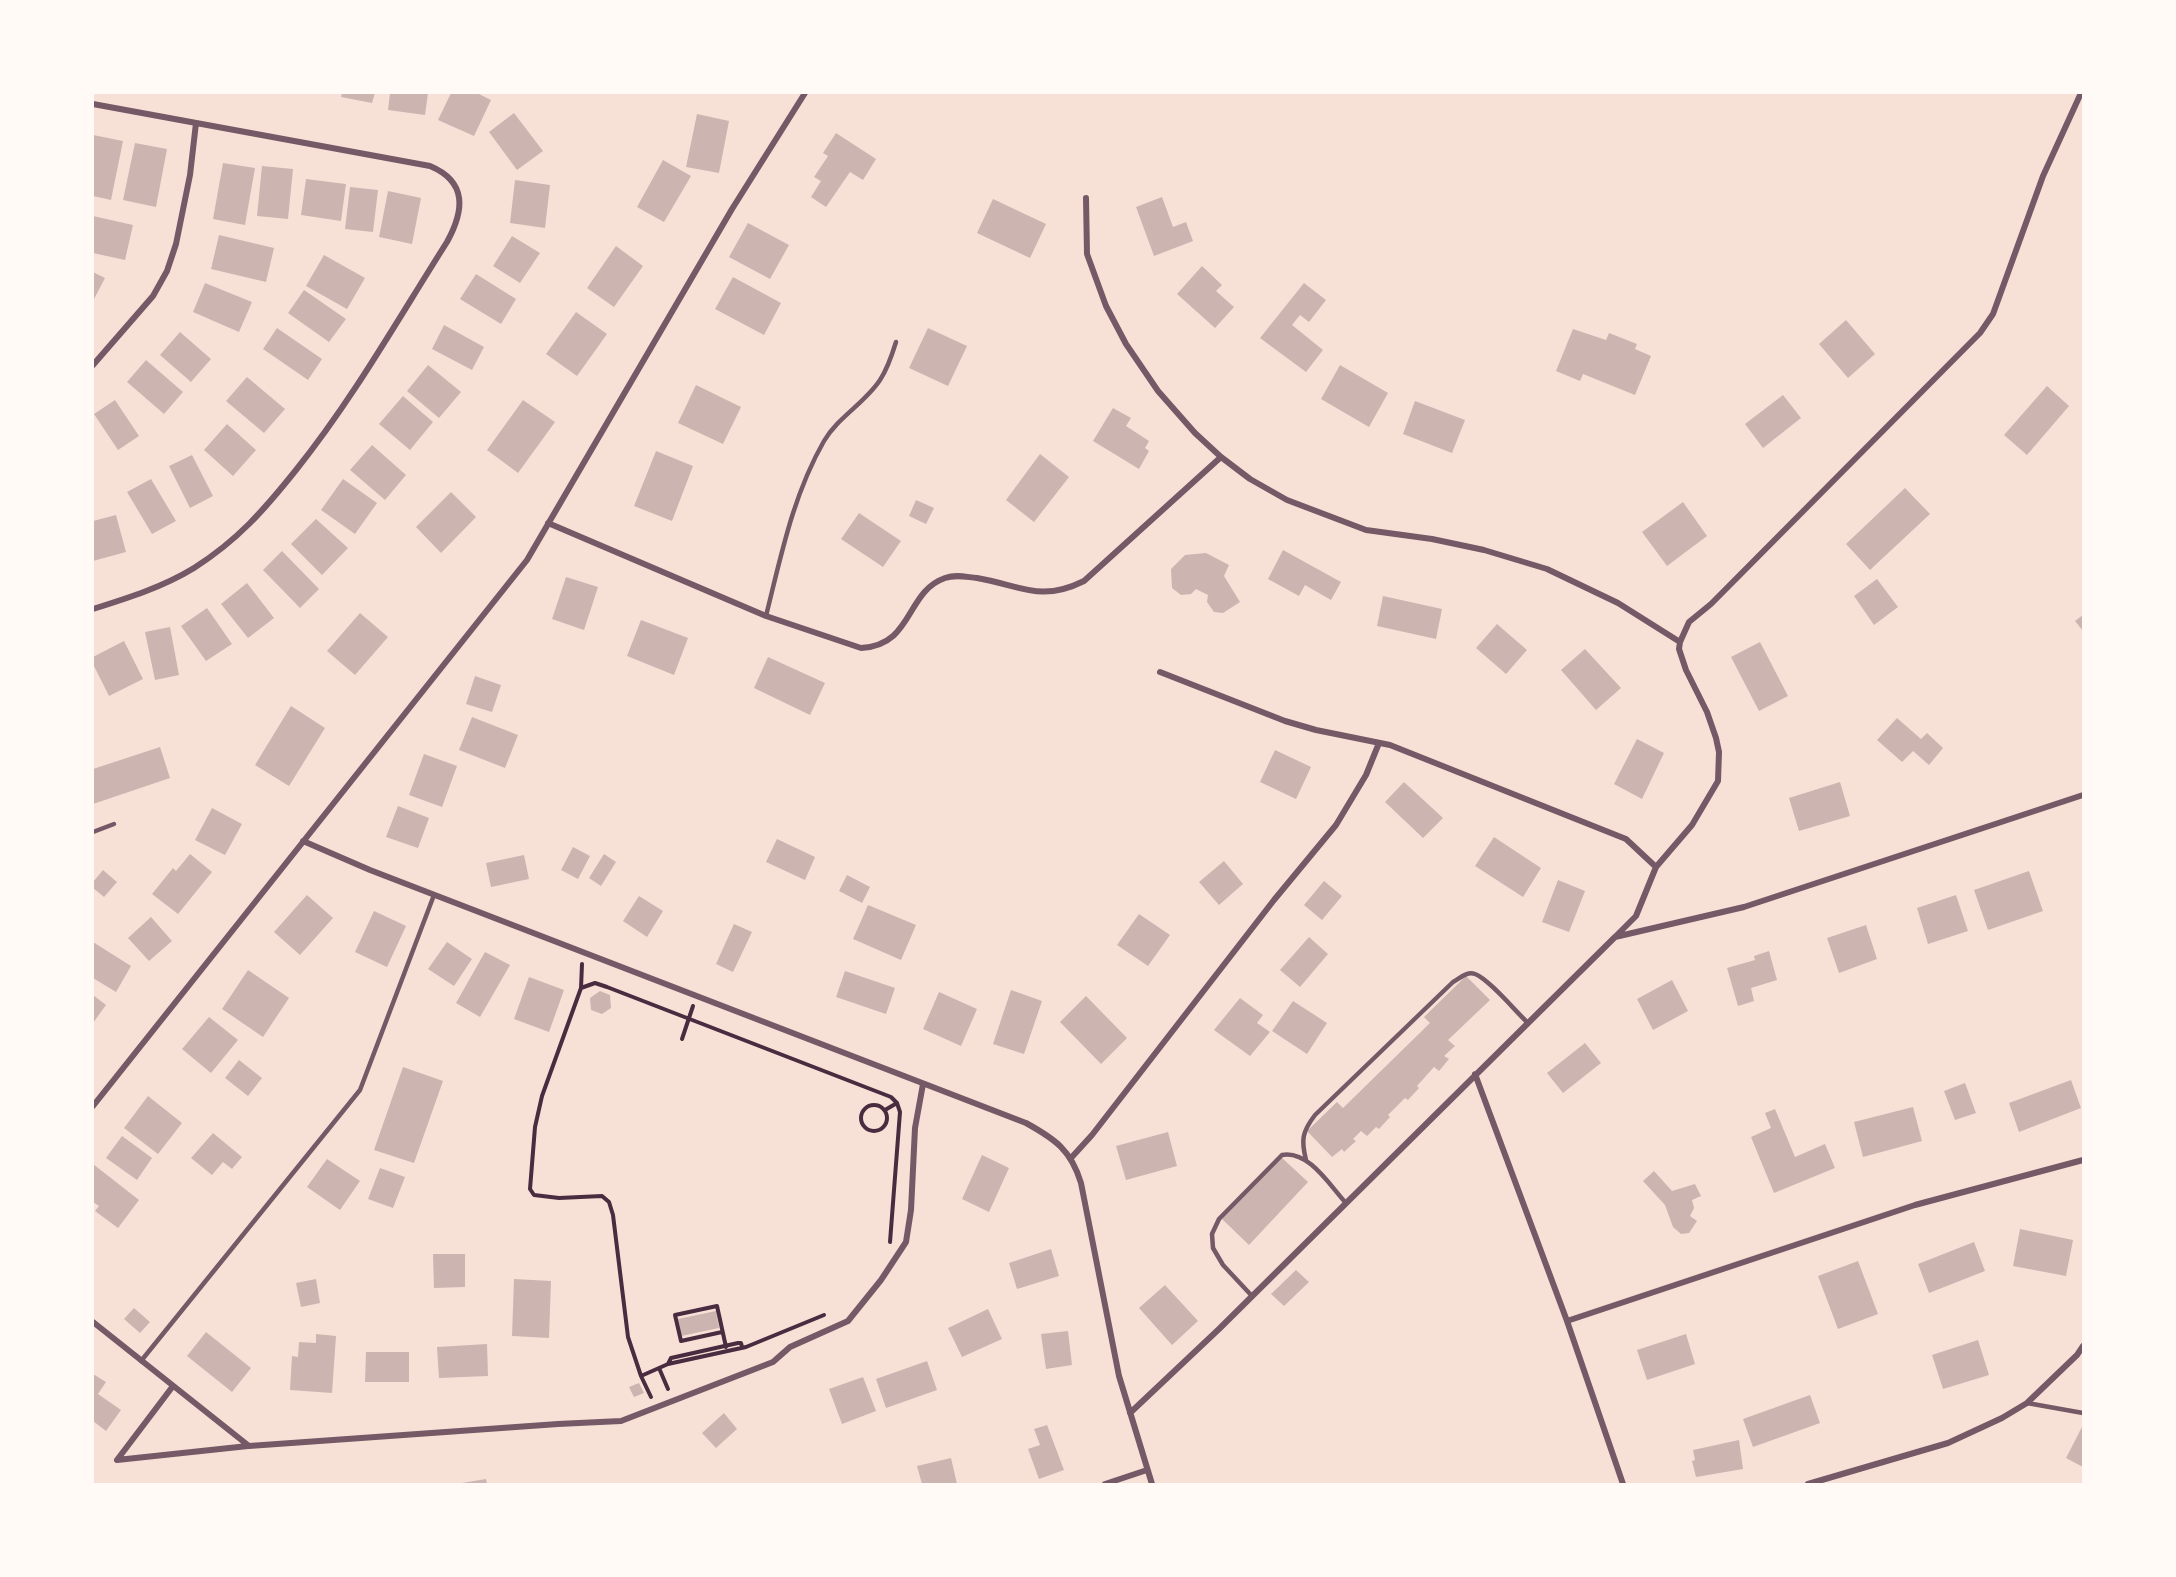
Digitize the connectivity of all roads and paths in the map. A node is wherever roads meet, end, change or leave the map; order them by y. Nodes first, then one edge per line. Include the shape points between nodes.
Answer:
1 (805, 93) edge
2 (2081, 93) edge
3 (93, 104) edge
4 (196, 123) junction
5 (1086, 198) dead end
6 (896, 342) dead end
7 (93, 365) edge
8 (1221, 457) junction
9 (549, 523) junction
10 (93, 609) edge
11 (766, 615) junction
12 (1680, 642) junction
13 (1160, 672) dead end
14 (1379, 743) junction
15 (2083, 795) edge
16 (114, 824) dead end
17 (93, 832) edge
18 (303, 841) junction
19 (1656, 867) junction
20 (434, 895) junction
21 (1615, 937) junction
22 (583, 952) junction
23 (581, 988) junction
24 (697, 996) junction
25 (688, 1019) junction
26 (1528, 1023) junction
27 (564, 1035) junction
28 (571, 1038) dead end
29 (682, 1039) dead end
30 (1475, 1074) junction
31 (923, 1084) junction
32 (897, 1103) junction
33 (93, 1106) edge
34 (885, 1110) junction
35 (1071, 1158) junction
36 (1306, 1160) junction
37 (2083, 1160) edge
38 (1346, 1203) junction
39 (885, 1251) dead end
40 (1252, 1296) junction
41 (828, 1313) dead end
42 (1567, 1321) junction
43 (93, 1322) edge
44 (722, 1332) junction
45 (2083, 1346) edge
46 (726, 1347) junction
47 (742, 1348) junction
48 (141, 1360) junction
49 (668, 1364) junction
50 (659, 1368) junction
51 (641, 1376) junction
52 (173, 1386) junction
53 (673, 1401) junction
54 (2027, 1403) junction
55 (656, 1408) junction
56 (1130, 1413) junction
57 (2083, 1413) edge
58 (249, 1446) junction
59 (1147, 1470) junction
60 (1105, 1484) edge
61 (1152, 1484) edge
62 (1623, 1484) edge
63 (1808, 1484) edge

1 - 9 street via 681,294
2 - 12 street via 2043,176 1993,314 1980,333 1689,622
3 - 4 street
4 - 7 street via 188,186 167,271 153,296
4 - 10 street via 430,166 453,182 460,209 457,223 323,437 260,515 194,568 156,588
5 - 8 street via 1087,254 1106,306 1158,391
6 - 11 lane via 880,381 825,439 789,522
8 - 11 street via 1084,581 1071,588 1029,591 999,581 945,578 922,594 888,642 875,647 861,648
8 - 12 street via 1287,500 1366,530 1484,550 1547,569 1618,603
9 - 11 street
9 - 18 street via 527,560
12 - 19 street via 1686,670 1716,738 1718,781 1692,825
13 - 14 street via 1285,721
14 - 19 street via 1626,839
14 - 35 street via 1366,775 1336,825
15 - 21 street via 1744,907
16 - 17 lane
18 - 20 street
18 - 33 street
19 - 21 street via 1636,916
20 - 22 street
20 - 48 lane via 360,1090
21 - 26 street
22 - 23 path
22 - 24 street
23 - 25 path via 595,983
23 - 27 path
24 - 25 path
24 - 31 street
25 - 29 path
25 - 32 path via 891,1097
26 - 30 street
26 - 36 lane via 1475,974 1453,982 1315,1115 1304,1129
27 - 28 path
27 - 51 path via 535,1126 530,1189 534,1195 602,1196 609,1202 628,1336
30 - 38 street
30 - 42 street
31 - 35 street via 1026,1123 1050,1137
31 - 53 street via 915,1128 906,1242 881,1280 848,1321 790,1347 773,1362
32 - 34 path
32 - 39 path via 900,1112 891,1241
34 - 34 path via 875,1104 864,1108 860,1113 862,1125 878,1130 886,1122
35 - 56 street via 1081,1183
36 - 38 lane
36 - 40 lane via 1282,1155 1219,1219 1212,1234 1223,1265
37 - 42 street via 1916,1204
38 - 40 street
40 - 56 street
41 - 47 path
42 - 62 street
43 - 48 street
44 - 44 path via 717,1306 675,1315 681,1341
44 - 46 path
45 - 54 street
46 - 47 path via 741,1343
46 - 49 path via 671,1358
47 - 49 path
48 - 52 street
49 - 50 path
50 - 51 path
50 - 53 path
51 - 55 path
52 - 58 street
52 - 58 street via 117,1460
53 - 55 street
54 - 57 lane
54 - 63 street via 1948,1443
55 - 58 street via 621,1421
56 - 59 street
59 - 60 street
59 - 61 street

